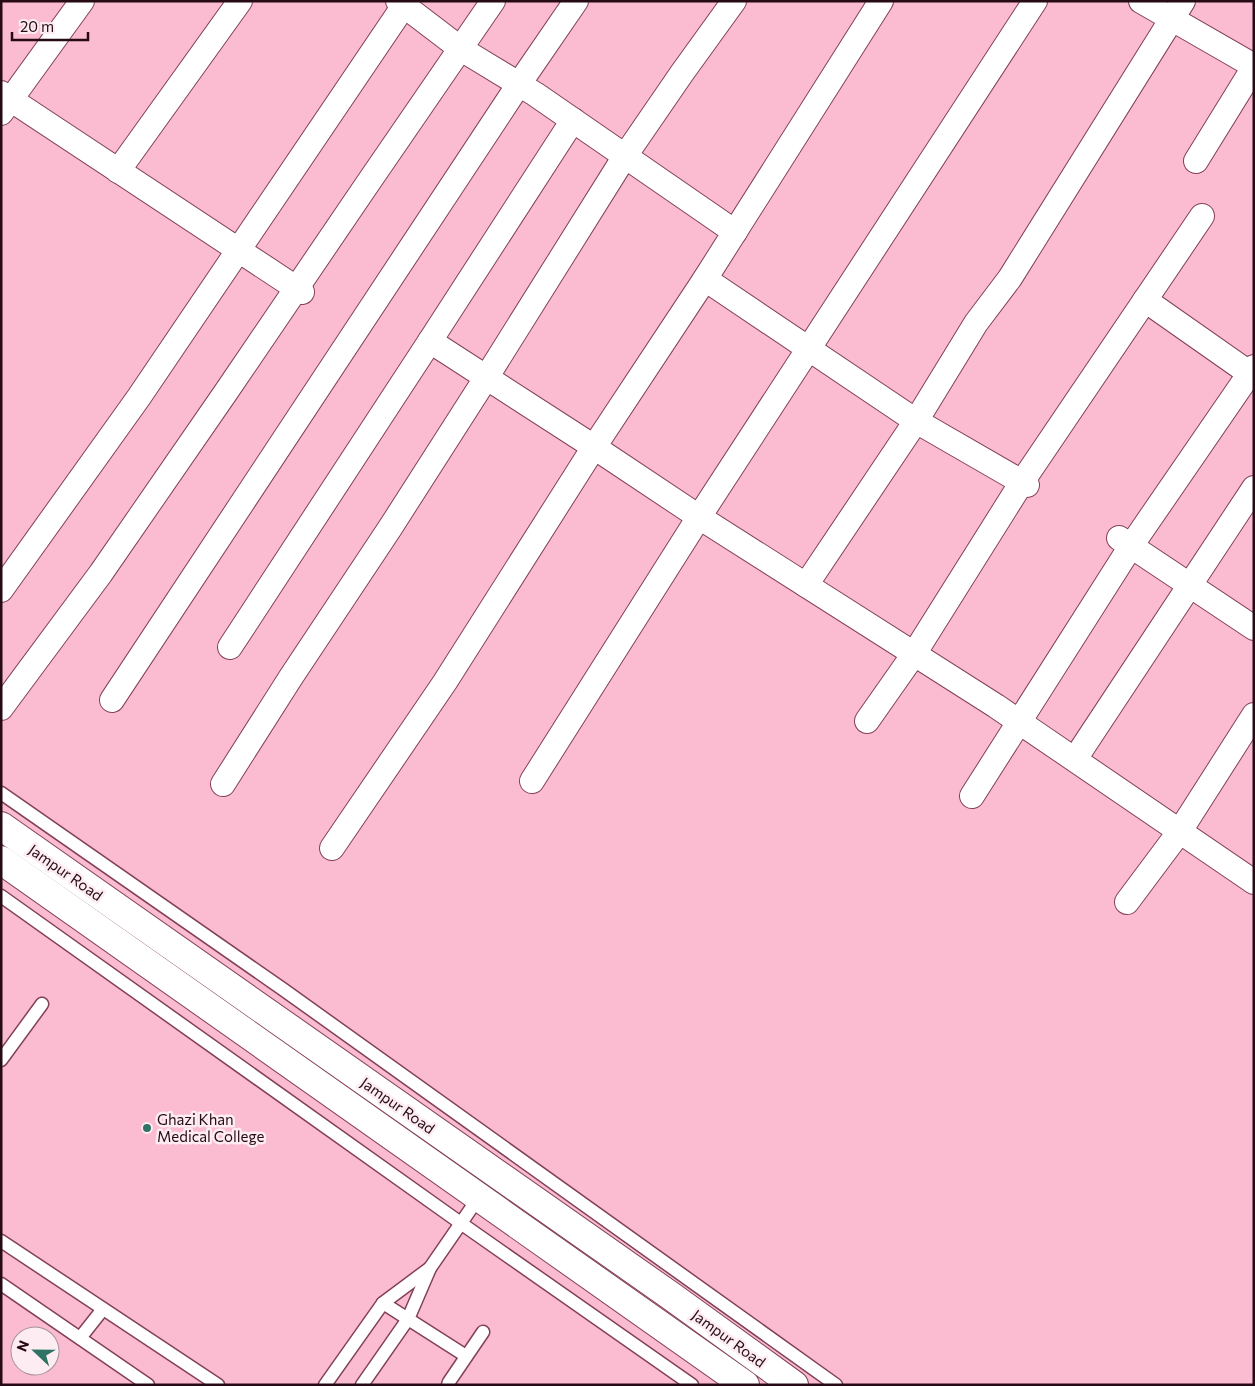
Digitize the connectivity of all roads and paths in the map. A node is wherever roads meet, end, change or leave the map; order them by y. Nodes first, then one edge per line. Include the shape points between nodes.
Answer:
1 (82, 1) edge
2 (493, 1) edge
3 (576, 1) edge
4 (734, 1) edge
5 (881, 1) edge
6 (1035, 1) edge
7 (1141, 1) edge
8 (403, 3) edge
9 (233, 4) edge
10 (1177, 10) edge
11 (460, 49) junction
12 (1254, 66) edge
13 (519, 84) junction
14 (4, 102) edge
15 (573, 120) junction
16 (625, 156) junction
17 (1196, 160) dead end
18 (118, 170) junction
19 (1202, 216) dead end
20 (735, 232) junction
21 (239, 250) junction
22 (705, 279) junction
23 (300, 290) junction
24 (1145, 300) junction
25 (430, 341) junction
26 (808, 348) junction
27 (1251, 370) edge
28 (486, 378) junction
29 (916, 421) junction
30 (594, 447) junction
31 (1024, 484) junction
32 (1254, 488) edge
33 (699, 517) junction
34 (1125, 542) junction
35 (806, 585) junction
36 (1190, 586) junction
37 (1, 590) edge
38 (1254, 628) edge
39 (230, 647) dead end
40 (914, 654) junction
41 (112, 700) dead end
42 (1, 708) edge
43 (1254, 715) edge
44 (867, 721) dead end
45 (1019, 722) junction
46 (1074, 759) junction
47 (532, 781) dead end
48 (223, 784) dead end
49 (1, 794) edge
50 (972, 796) dead end
51 (1, 826) edge
52 (1180, 831) junction
53 (332, 848) dead end
54 (1, 860) edge
55 (1254, 882) edge
56 (1, 896) edge
57 (1127, 902) dead end
58 (42, 1004) dead end
59 (1, 1060) edge
60 (479, 1197) junction
61 (462, 1224) junction
62 (1, 1241) edge
63 (430, 1268) junction
64 (1, 1284) edge
65 (383, 1303) junction
66 (103, 1309) junction
67 (408, 1319) junction
68 (483, 1332) dead end
69 (80, 1338) junction
70 (466, 1356) junction
71 (148, 1385) edge
72 (218, 1385) edge
73 (325, 1385) edge
74 (362, 1385) edge
75 (448, 1385) edge
76 (692, 1385) edge
77 (745, 1385) edge
78 (794, 1385) edge
79 (836, 1385) edge

1 - 14 street
2 - 11 street
3 - 13 street
4 - 16 street
5 - 20 street
6 - 26 street
7 - 10 street
8 - 11 street
8 - 21 street
9 - 18 street
10 - 12 street
10 - 29 street via 1010,278 976,323
11 - 13 street
11 - 23 street via 366,186
12 - 17 street
13 - 15 street
13 - 41 street
14 - 18 street
15 - 16 street
15 - 25 street
16 - 20 street
16 - 28 street
18 - 21 street
19 - 24 street
20 - 22 street
21 - 23 street
21 - 37 street
22 - 26 street
22 - 30 street
23 - 42 street via 101,573
24 - 27 street
24 - 31 street
25 - 28 street
25 - 39 street
26 - 29 street
26 - 33 street
27 - 34 street
28 - 30 street
28 - 48 street
29 - 31 street
29 - 35 street
30 - 33 street
30 - 53 street via 445,682
31 - 40 street
32 - 36 street
33 - 35 street
33 - 47 street
34 - 36 street
34 - 45 street
35 - 40 street
36 - 38 street
36 - 46 street
40 - 44 street
40 - 45 street
43 - 52 street
45 - 46 street
45 - 50 street
46 - 52 street
49 - 79 lane via 284,990
51 - 78 main road, Jampur Road
52 - 55 street
52 - 57 street
54 - 60 main road, Jampur Road
56 - 61 lane
58 - 59 lane
60 - 61 lane
60 - 77 main road, Jampur Road
61 - 63 lane
61 - 76 lane
62 - 66 lane
63 - 65 lane
63 - 67 lane
64 - 69 lane
65 - 67 lane
65 - 73 lane
66 - 69 lane
66 - 72 lane
67 - 70 lane
67 - 74 lane
68 - 70 lane
69 - 71 lane
70 - 75 lane

